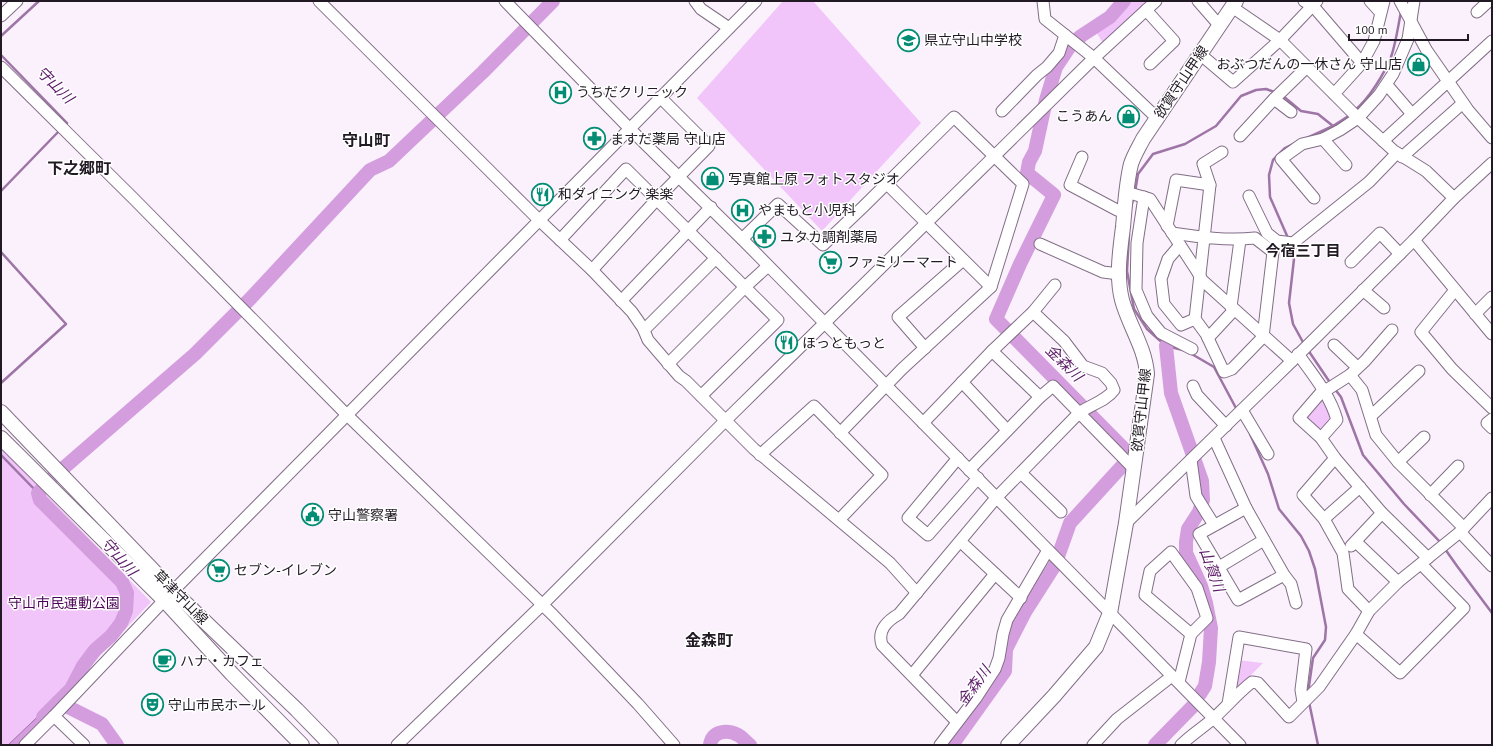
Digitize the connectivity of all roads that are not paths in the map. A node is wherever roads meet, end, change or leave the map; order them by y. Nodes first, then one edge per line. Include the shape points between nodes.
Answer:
1 (17, 1) edge
2 (319, 1) edge
3 (505, 1) edge
4 (695, 1) edge
5 (1043, 1) edge
6 (1156, 1) edge
7 (1198, 1) edge
8 (1370, 1) edge
9 (1384, 1) edge
10 (1400, 1) edge
11 (1414, 1) edge
12 (1490, 1) edge
13 (750, 3) edge
14 (1311, 3) edge
15 (1234, 4) edge
16 (1146, 10) junction
17 (1380, 12) junction
18 (1477, 12) dead end
19 (1, 16) edge
20 (1411, 22) junction
21 (1219, 25) junction
22 (729, 28) junction
23 (1065, 35) junction
24 (1280, 40) junction
25 (1490, 46) edge
26 (1200, 54) junction
27 (1094, 58) junction
28 (1362, 63) junction
29 (1150, 64) dead end
30 (1, 67) edge
31 (1307, 67) junction
32 (1448, 82) junction
33 (1387, 84) junction
34 (1334, 94) junction
35 (660, 96) junction
36 (1274, 99) junction
37 (1463, 103) junction
38 (1002, 111) dead end
39 (1291, 112) dead end
40 (1354, 114) junction
41 (1412, 114) junction
42 (1157, 118) junction
43 (630, 129) junction
44 (1240, 136) dead end
45 (1492, 138) edge
46 (1323, 139) junction
47 (1383, 141) junction
48 (1222, 152) dead end
49 (1399, 155) junction
50 (994, 157) junction
51 (1082, 157) dead end
52 (1492, 163) edge
53 (1346, 165) dead end
54 (680, 176) junction
55 (887, 184) junction
56 (1210, 185) junction
57 (1126, 192) junction
58 (1249, 196) dead end
59 (1144, 197) junction
60 (1314, 198) dead end
61 (1454, 198) junction
62 (657, 199) junction
63 (711, 207) junction
64 (1124, 212) junction
65 (539, 220) junction
66 (926, 224) junction
67 (1170, 230) junction
68 (689, 231) junction
69 (1204, 238) junction
70 (742, 239) junction
71 (560, 240) junction
72 (1240, 240) junction
73 (1414, 240) junction
74 (1040, 244) dead end
75 (1180, 245) junction
76 (1400, 254) junction
77 (716, 258) junction
78 (963, 260) junction
79 (1351, 262) dead end
80 (768, 266) junction
81 (592, 270) junction
82 (1119, 274) junction
83 (1201, 279) junction
84 (1055, 285) dead end
85 (745, 287) junction
86 (991, 287) junction
87 (1363, 290) junction
88 (1455, 290) junction
89 (1492, 297) edge
90 (621, 300) junction
91 (1384, 308) dead end
92 (1233, 309) junction
93 (1034, 312) junction
94 (1475, 314) junction
95 (1195, 319) junction
96 (825, 324) junction
97 (644, 330) junction
98 (1392, 330) dead end
99 (1492, 334) edge
100 (1263, 337) junction
101 (1208, 338) junction
102 (1334, 345) dead end
103 (925, 348) junction
104 (1192, 349) dead end
105 (992, 351) junction
106 (1295, 358) junction
107 (668, 364) junction
108 (1354, 371) junction
109 (1419, 371) dead end
110 (962, 382) junction
111 (887, 386) junction
112 (1193, 386) dead end
113 (1329, 388) junction
114 (701, 396) junction
115 (1040, 398) junction
116 (1492, 408) edge
117 (1242, 410) junction
118 (1, 412) edge
119 (1079, 413) junction
120 (347, 415) junction
121 (1371, 416) junction
122 (1492, 419) edge
123 (725, 421) junction
124 (923, 423) junction
125 (1226, 426) junction
126 (1492, 428) edge
127 (1007, 430) junction
128 (840, 433) junction
129 (1, 438) edge
130 (1214, 438) junction
131 (1322, 438) junction
132 (1424, 438) dead end
133 (760, 454) junction
134 (1268, 454) dead end
135 (958, 458) junction
136 (1335, 458) junction
137 (1192, 460) junction
138 (1398, 462) junction
139 (1458, 466) dead end
140 (1134, 469) junction
141 (969, 470) junction
142 (1021, 473) junction
143 (978, 478) junction
144 (1360, 487) junction
145 (1430, 495) junction
146 (996, 498) junction
147 (1492, 498) edge
148 (1246, 508) junction
149 (1062, 512) dead end
150 (1382, 513) junction
151 (1324, 519) junction
152 (839, 520) junction
153 (1126, 523) junction
154 (1214, 525) junction
155 (1462, 530) junction
156 (1264, 540) junction
157 (961, 542) junction
158 (1356, 542) junction
159 (1048, 550) junction
160 (1343, 552) junction
161 (1424, 561) junction
162 (1492, 566) edge
163 (1219, 567) junction
164 (995, 574) junction
165 (1284, 574) junction
166 (1398, 582) junction
167 (917, 592) junction
168 (169, 596) junction
169 (1020, 598) junction
170 (1296, 603) dead end
171 (542, 605) junction
172 (1369, 611) junction
173 (1110, 613) junction
174 (1191, 634) junction
175 (1356, 634) junction
176 (912, 675) junction
177 (1176, 679) junction
178 (1308, 698) junction
179 (1228, 704) junction
180 (57, 713) junction
181 (1214, 718) junction
182 (958, 722) junction
183 (25, 745) edge
184 (84, 745) edge
185 (302, 745) edge
186 (331, 745) edge
187 (397, 745) edge
188 (674, 745) edge
189 (940, 745) edge
190 (1008, 745) edge
191 (1093, 745) edge
192 (1181, 745) edge
193 (1240, 745) edge

1 - 19 street
2 - 65 street
3 - 43 street
4 - 22 street via 701,9
5 - 23 street via 1045,19
6 - 16 street
7 - 21 street
8 - 17 street
9 - 17 street
10 - 20 street
11 - 20 street
12 - 18 street
13 - 22 street
14 - 24 street
14 - 28 street
15 - 21 main road, 欲賀守山甲線
15 - 24 street
16 - 27 street
16 - 29 street via 1174,41
17 - 28 street via 1374,40
20 - 32 street
20 - 33 street via 1408,39
21 - 26 main road, 欲賀守山甲線
22 - 35 street
23 - 27 street
23 - 38 street via 1059,53
24 - 26 street via 1233,82
24 - 31 street
25 - 32 street
26 - 42 main road, 欲賀守山甲線
27 - 42 street
27 - 50 street
28 - 34 street
30 - 120 street
31 - 34 street
31 - 36 street
32 - 37 street
32 - 41 street
33 - 40 street via 1379,96
33 - 41 street
34 - 40 street
35 - 43 street
35 - 54 street via 709,146
36 - 39 street
36 - 44 street
37 - 45 street
37 - 49 street
40 - 46 street via 1340,130
40 - 47 street
41 - 47 street
42 - 57 main road, 欲賀守山甲線 via 1136,152
43 - 54 street
43 - 65 street
46 - 53 street
46 - 60 street via 1302,144 1281,159
47 - 49 street
48 - 56 street via 1203,164
49 - 58 street via 1293,243 1277,241 1267,233
49 - 61 street via 1426,171
50 - 55 street via 954,117
50 - 66 street
50 - 86 street via 1023,184
51 - 64 street via 1070,185
52 - 61 street
54 - 62 street
54 - 63 street
55 - 66 street
55 - 70 street via 823,245 778,204
56 - 67 street via 1176,180
56 - 69 street
57 - 59 street
57 - 64 main road, 欲賀守山甲線
59 - 67 street via 1150,199
59 - 104 street via 1137,243 1136,290 1147,316 1162,332
61 - 73 street
62 - 68 street
62 - 71 street via 626,169
62 - 81 street
63 - 68 street
63 - 70 street
64 - 82 main road, 欲賀守山甲線
65 - 71 street
65 - 120 street
66 - 78 street
66 - 96 street
67 - 69 street
67 - 75 street
68 - 77 street
68 - 90 street
69 - 72 street
69 - 83 street
70 - 80 street
71 - 81 street
72 - 92 street
72 - 100 street via 1255,238 1273,252
73 - 76 street
73 - 88 street
74 - 82 street via 1103,272
75 - 83 street
75 - 95 street via 1168,259 1161,279 1164,304 1181,325
76 - 79 street via 1380,233
76 - 87 street
77 - 85 street
77 - 97 street
78 - 86 street
78 - 103 street via 898,317
80 - 85 street
80 - 96 street
81 - 90 street
82 - 140 main road, 欲賀守山甲線 via 1122,300 1144,354 1147,374
83 - 92 street
83 - 95 street
84 - 93 street
85 - 107 street
85 - 114 street via 778,320
86 - 103 street
87 - 91 street
87 - 106 street
88 - 94 street
88 - 116 street via 1421,332 1452,369
89 - 94 street
90 - 97 street
92 - 100 street
92 - 101 street
93 - 105 street
93 - 119 street via 1064,341 1083,366 1102,373 1111,383 1114,390 1110,395
94 - 99 street
95 - 101 street
96 - 111 street
96 - 123 street
97 - 107 street via 648,340
98 - 108 street
100 - 101 street via 1232,370 1224,372
100 - 106 street
102 - 108 street
103 - 111 street
105 - 110 street
105 - 115 street
106 - 113 street
106 - 117 street
107 - 114 street
108 - 113 street
108 - 121 street
109 - 121 street
110 - 124 street
110 - 127 street
111 - 124 street
111 - 128 street
112 - 125 street via 1197,396
113 - 131 street via 1337,420
113 - 131 street via 1299,418
114 - 123 street
115 - 119 street via 1053,386
115 - 127 street
117 - 125 street
117 - 134 street
118 - 168 main road, 草津守山線
119 - 140 street
119 - 142 street
120 - 168 street
120 - 171 street
121 - 138 street via 1376,435
122 - 126 street via 1487,423
123 - 133 street
123 - 171 street
124 - 135 street
125 - 130 street
127 - 141 street
128 - 133 street via 814,406
128 - 152 street via 882,475
129 - 168 main road, 草津守山線
130 - 137 street
130 - 148 street
131 - 136 street
132 - 138 street
133 - 152 street
135 - 141 street
135 - 143 street via 908,518 928,535
136 - 144 street
136 - 151 street via 1303,495
137 - 153 street
137 - 154 street via 1196,496
138 - 145 street
139 - 145 street
140 - 153 main road, 欲賀守山甲線
141 - 143 street
142 - 146 street
142 - 149 street
143 - 146 street
144 - 150 street
144 - 151 street
145 - 155 street
146 - 157 street
146 - 159 street
147 - 155 street
148 - 154 street
148 - 156 street
150 - 158 street
150 - 161 street
151 - 160 street
152 - 167 street via 890,563
153 - 173 main road, 欲賀守山甲線
154 - 163 street via 1199,534
155 - 161 street
155 - 162 street
156 - 163 street
156 - 165 street
157 - 164 street
157 - 167 street
158 - 160 street
158 - 166 street
159 - 169 street
159 - 173 street
160 - 172 street via 1348,589
161 - 166 street
161 - 175 street via 1464,608 1400,673
163 - 165 street via 1238,600
164 - 169 street
164 - 176 street
165 - 170 street via 1291,584
166 - 172 street
167 - 176 street via 899,614 884,625 880,634 882,645
168 - 180 street
168 - 185 main road, 草津守山線 via 232,674
168 - 186 main road, 草津守山線 via 297,710
169 - 182 street via 1007,620 995,669
171 - 187 street
171 - 188 street
172 - 175 street
173 - 177 street
173 - 190 main road, 欲賀守山甲線 via 1096,647
174 - 174 street via 1208,618 1197,588 1171,552 1150,571 1145,595
174 - 177 street
175 - 178 street
176 - 182 street
177 - 181 street
177 - 191 street via 1117,719
178 - 179 street via 1289,716 1258,683 1252,682
178 - 179 street via 1301,690 1306,649 1239,636
179 - 181 street
180 - 183 street
180 - 184 street
181 - 192 street via 1190,735
181 - 193 street
182 - 189 street

